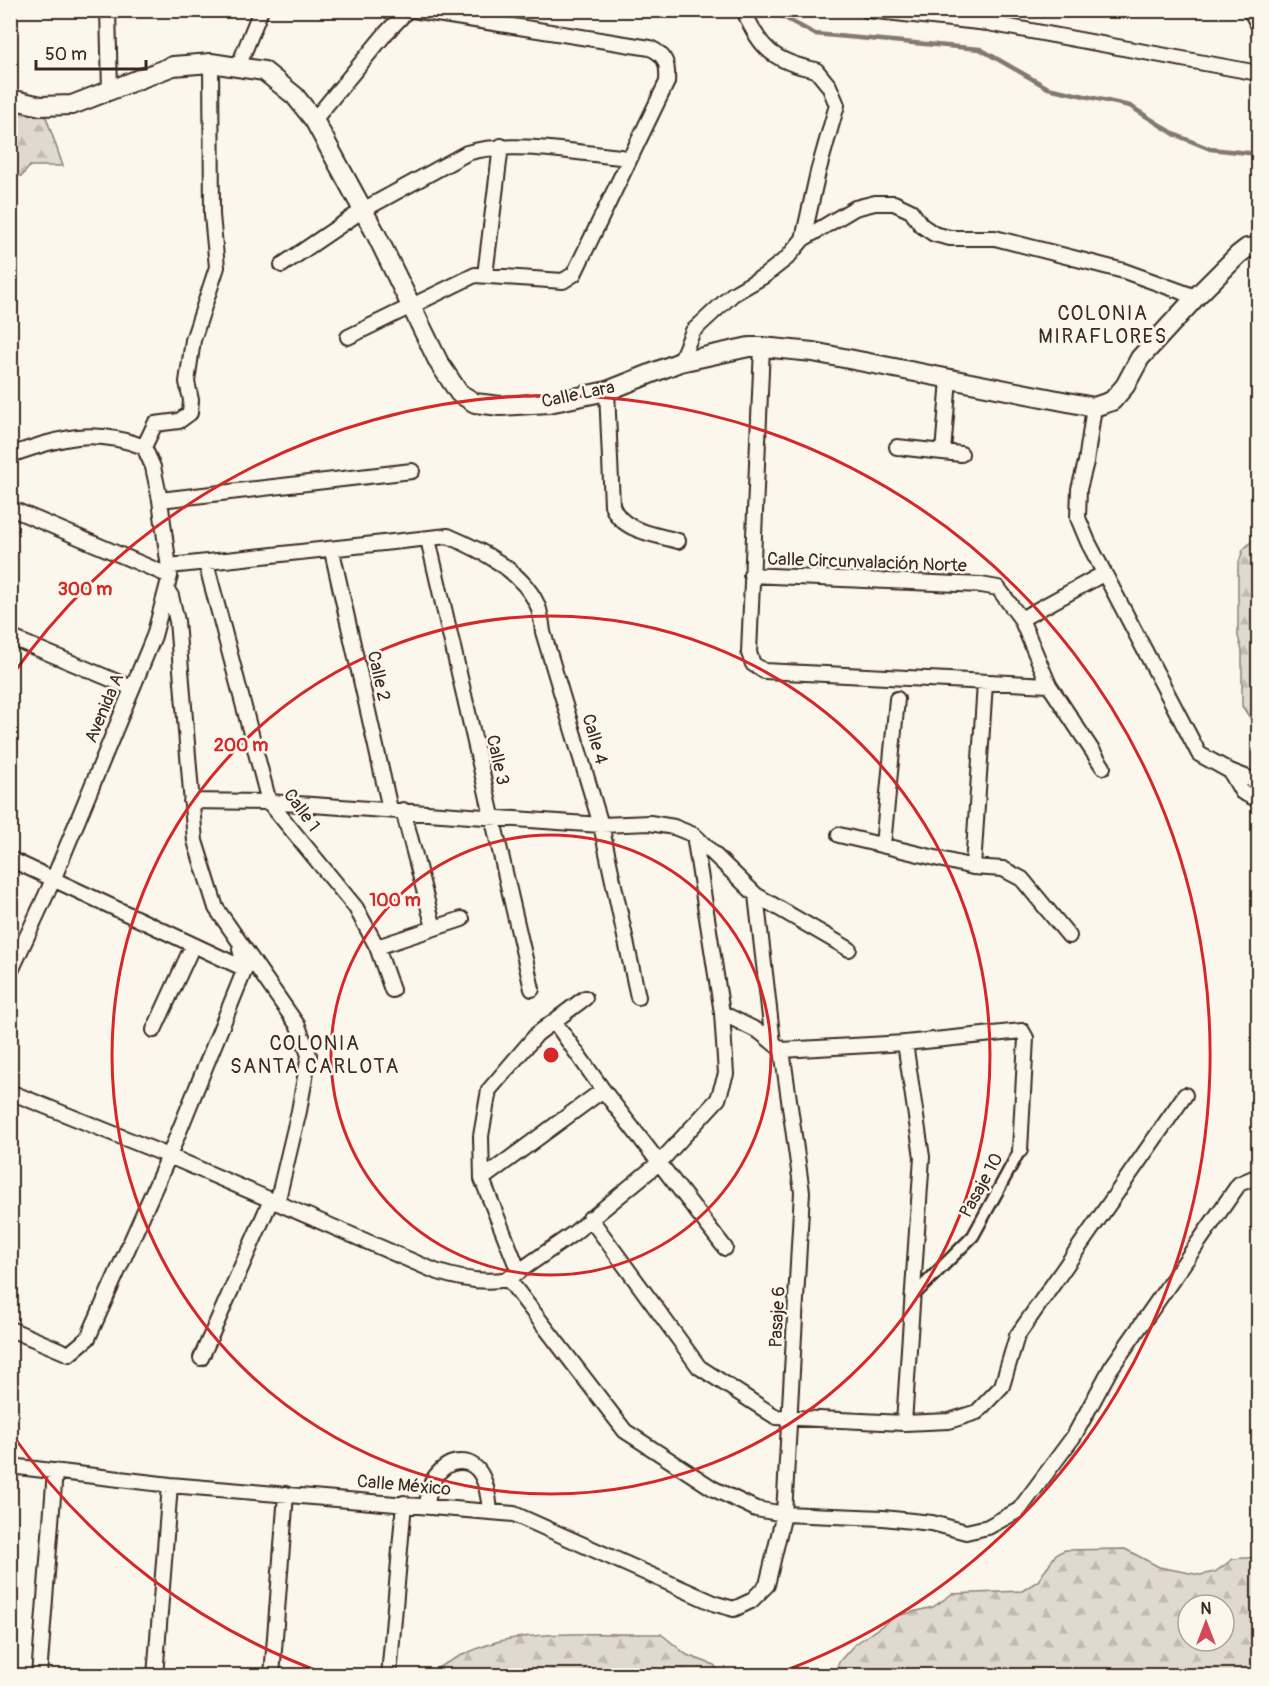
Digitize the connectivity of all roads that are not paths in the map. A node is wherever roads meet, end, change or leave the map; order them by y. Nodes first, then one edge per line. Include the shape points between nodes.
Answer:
1 (108, 10) edge
2 (261, 10) edge
3 (410, 10) edge
4 (744, 10) edge
5 (867, 10) edge
6 (1250, 10) edge
7 (1258, 24) edge
8 (211, 63) junction
9 (238, 67) junction
10 (1258, 73) edge
11 (110, 91) junction
12 (10, 99) edge
13 (314, 120) junction
14 (501, 146) junction
15 (630, 158) junction
16 (363, 210) junction
17 (803, 239) junction
18 (1258, 247) edge
19 (282, 265) dead end
20 (485, 274) junction
21 (1196, 297) junction
22 (412, 303) junction
23 (348, 336) dead end
24 (762, 347) junction
25 (680, 362) junction
26 (949, 379) junction
27 (607, 392) junction
28 (1094, 407) junction
29 (144, 447) junction
30 (897, 447) dead end
31 (943, 452) junction
32 (961, 454) dead end
33 (10, 455) edge
34 (412, 471) dead end
35 (160, 500) junction
36 (10, 508) edge
37 (428, 539) junction
38 (678, 541) dead end
39 (332, 550) junction
40 (206, 563) junction
41 (170, 571) junction
42 (1103, 574) junction
43 (751, 575) junction
44 (166, 590) junction
45 (1021, 619) junction
46 (10, 637) edge
47 (985, 683) junction
48 (1049, 685) junction
49 (132, 688) junction
50 (897, 699) dead end
51 (1103, 767) dead end
52 (1230, 771) junction
53 (1258, 782) edge
54 (1258, 800) edge
55 (190, 801) junction
56 (269, 802) junction
57 (396, 810) junction
58 (493, 817) junction
59 (601, 825) junction
60 (694, 835) junction
61 (839, 835) dead end
62 (883, 846) junction
63 (10, 859) edge
64 (973, 867) junction
65 (53, 880) junction
66 (756, 895) junction
67 (462, 919) dead end
68 (434, 928) junction
69 (1069, 936) dead end
70 (236, 938) junction
71 (193, 945) junction
72 (376, 947) junction
73 (849, 948) dead end
74 (245, 969) junction
75 (10, 974) edge
76 (532, 989) dead end
77 (392, 990) dead end
78 (638, 997) dead end
79 (585, 998) dead end
80 (722, 1013) junction
81 (554, 1021) junction
82 (154, 1030) dead end
83 (905, 1043) junction
84 (778, 1047) junction
85 (603, 1090) junction
86 (10, 1092) edge
87 (1185, 1095) dead end
88 (1020, 1150) joint
89 (169, 1156) junction
90 (660, 1162) junction
91 (1258, 1176) edge
92 (482, 1179) junction
93 (274, 1202) junction
94 (590, 1218) junction
95 (725, 1248) dead end
96 (513, 1275) junction
97 (911, 1298) junction
98 (10, 1329) edge
99 (201, 1358) dead end
100 (790, 1418) junction
101 (904, 1423) junction
102 (10, 1466) edge
103 (55, 1471) junction
104 (170, 1485) junction
105 (286, 1494) junction
106 (404, 1503) junction
107 (427, 1505) junction
108 (490, 1511) junction
109 (784, 1514) junction
110 (767, 1585) joint
111 (39, 1676) edge
112 (155, 1676) edge
113 (272, 1676) edge
114 (389, 1676) edge

1 - 11 street
2 - 9 street
3 - 13 street
3 - 15 street via 662,53 668,66 667,82
4 - 17 street via 767,52 793,65 816,70 837,105
5 - 10 street via 988,23
6 - 7 street
8 - 9 street, Calle Lara
8 - 11 street, Calle Lara via 173,66
8 - 29 street via 212,215 217,267 193,340 188,382 190,413 179,421 155,424
9 - 13 street, Calle Lara via 264,71 295,96
11 - 12 street, Calle Lara via 57,107
13 - 16 street, Calle Lara
14 - 15 street
14 - 16 street via 467,153
14 - 20 street
15 - 20 street via 570,278 563,281
16 - 19 street
16 - 22 street, Calle Lara
17 - 21 street via 855,208 894,203 911,211 934,234 995,238 1124,271
17 - 25 street via 787,258 733,294 693,331
18 - 21 street via 1247,248 1238,255
20 - 22 street via 464,278
21 - 28 street via 1140,358 1112,401
22 - 23 street
22 - 27 street, Calle Lara via 439,363 459,393 475,403 549,403
24 - 25 street, Calle Lara
24 - 26 street, Calle Lara via 813,352
24 - 43 street
25 - 27 street, Calle Lara
26 - 28 street, Calle Lara
26 - 31 street
27 - 38 street via 615,516 624,525
28 - 42 street via 1079,489 1078,518
29 - 33 street via 92,435 49,440
29 - 35 street, Avenida A
30 - 31 street
31 - 32 street
34 - 35 street
35 - 41 street, Avenida A
36 - 41 street
37 - 39 street
37 - 58 street, Calle 3
37 - 59 street, Calle 4 via 448,536 479,550 528,588 538,607
39 - 40 street
39 - 57 street, Calle 2
40 - 41 street
40 - 56 street, Calle 1
41 - 44 street, Avenida A
42 - 45 street
42 - 52 street via 1199,754
43 - 45 street, Calle Circunvalación Norte via 981,585 998,588
43 - 47 street via 749,653 753,664 764,671
44 - 49 street, Avenida A via 154,636
44 - 55 street via 177,621
45 - 48 street
46 - 49 street
47 - 48 street
47 - 64 street
48 - 51 street
49 - 65 street, Avenida A
50 - 62 street
52 - 53 street
52 - 54 street via 1242,792
55 - 56 street
55 - 70 street via 195,841 216,908
56 - 57 street
56 - 72 street, Calle 1 via 356,908
57 - 58 street
57 - 68 street, Calle 2
58 - 59 street
58 - 76 street, Calle 3
59 - 60 street via 650,823
59 - 78 street, Calle 4
60 - 66 street
60 - 80 street
61 - 62 street
62 - 64 street
63 - 65 street
64 - 69 street via 1003,869 1022,879
65 - 71 street
65 - 75 street, Avenida A
66 - 73 street
66 - 84 street, Pasaje 6
67 - 68 street
68 - 72 street
70 - 74 street
70 - 93 street via 298,1026 309,1055 299,1111
71 - 74 street
71 - 82 street
72 - 77 street, Calle 1
74 - 89 street
79 - 81 street
80 - 84 street via 760,1032
80 - 90 street via 726,1074 718,1099
81 - 85 street
81 - 92 street via 537,1034 489,1090 481,1136
83 - 84 street
83 - 88 street, Pasaje 10 via 1020,1030 1026,1038
83 - 97 street via 922,1157
84 - 100 street, Pasaje 6 via 802,1192
85 - 90 street
85 - 92 street
86 - 89 street
87 - 101 street via 1017,1336 1002,1386 977,1412 949,1421
88 - 97 street, Pasaje 10 via 973,1236
89 - 93 street
89 - 98 street via 88,1338 69,1354
90 - 94 street
90 - 95 street
91 - 109 street via 1239,1184 1111,1368 1074,1436 1019,1510 988,1527 966,1532 932,1523 883,1518
92 - 96 street
93 - 96 street via 461,1279 496,1282
93 - 99 street
94 - 96 street
94 - 100 street via 699,1367 776,1417
96 - 109 street via 625,1431 714,1489 756,1509
97 - 101 street
100 - 101 street
100 - 109 street, Pasaje 6
102 - 103 street, Calle México
103 - 104 street, Calle México
103 - 111 street
104 - 105 street, Calle México
104 - 112 street
105 - 106 street, Calle México
105 - 113 street
106 - 107 street, Calle México
106 - 114 street
107 - 108 street, Calle México
107 - 108 street via 432,1482 441,1470 462,1461 474,1465 481,1474 488,1488
108 - 110 street, Calle México via 514,1514 679,1589 734,1609 751,1601
109 - 110 street, Pasaje 6

